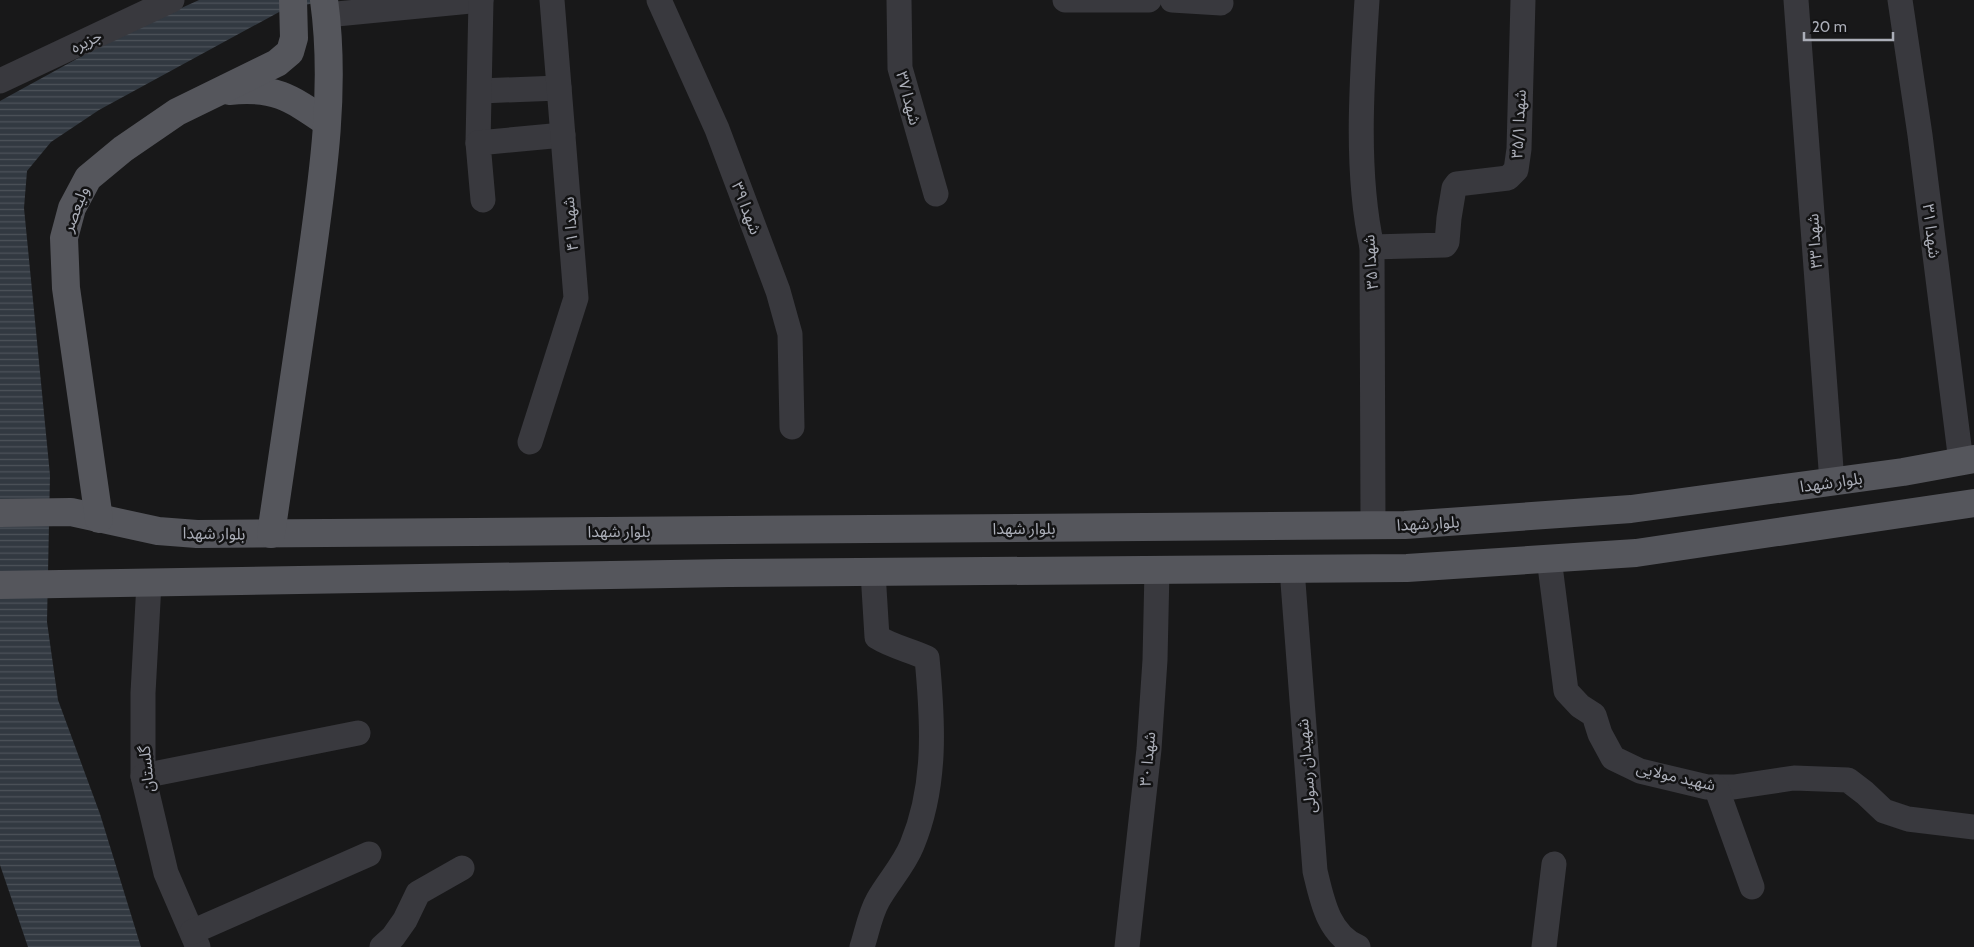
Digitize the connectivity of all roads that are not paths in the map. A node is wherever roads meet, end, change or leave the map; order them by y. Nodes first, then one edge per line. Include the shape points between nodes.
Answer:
1 (172, 0) edge
2 (481, 0) edge
3 (552, 0) edge
4 (659, 0) edge
5 (899, 0) edge
6 (1065, 0) edge
7 (1149, 0) edge
8 (1172, 0) edge
9 (1367, 0) edge
10 (1523, 0) edge
11 (1796, 0) edge
12 (1900, 0) edge
13 (1220, 3) dead end
14 (294, 6) edge
15 (325, 7) edge
16 (0, 81) edge
17 (559, 88) junction
18 (480, 91) junction
19 (216, 93) junction
20 (326, 122) junction
21 (563, 135) junction
22 (478, 144) junction
23 (936, 194) dead end
24 (482, 200) dead end
25 (1372, 247) junction
26 (792, 427) dead end
27 (530, 442) dead end
28 (1967, 461) edge
29 (1832, 482) junction
30 (1974, 504) edge
31 (0, 513) edge
32 (99, 519) junction
33 (1374, 525) junction
34 (728, 530) junction
35 (271, 534) junction
36 (1549, 558) junction
37 (1292, 569) junction
38 (1157, 570) junction
39 (873, 572) junction
40 (729, 573) junction
41 (149, 583) junction
42 (0, 586) edge
43 (358, 733) dead end
44 (144, 776) junction
45 (1716, 787) junction
46 (1974, 826) edge
47 (369, 854) dead end
48 (1554, 864) dead end
49 (462, 868) dead end
50 (1752, 887) dead end
51 (1327, 917) junction
52 (195, 940) edge
53 (382, 947) edge
54 (862, 947) edge
55 (1128, 947) edge
56 (1330, 947) edge
57 (1358, 947) edge
58 (1544, 947) edge

1 - 16 street, جزیره
2 - 15 street
2 - 18 street
3 - 17 street, شهدا ۴۱
4 - 26 street, شهدا ۳۹ via 716,129 778,291 790,334
5 - 23 street, شهدا ۳۷ via 900,68
6 - 7 street
8 - 13 street
9 - 25 street, شهدا ۳۵ via 1362,170 1365,214
10 - 25 street, شهدا ۳۵/۱ via 1516,170 1508,178 1457,184 1445,245
11 - 29 street, شهدا ۳۳
12 - 28 street, شهدا ۳۱
14 - 19 main road, ولیعصر via 294,38 290,52 277,63
15 - 20 main road via 329,35
17 - 18 street
17 - 21 street, شهدا ۴۱
18 - 22 street
19 - 20 main road via 252,88 276,92
19 - 32 main road, ولیعصر via 177,112 124,149 88,178 72,208 64,238 66,288
20 - 35 main road via 318,215
21 - 22 street
21 - 27 street, شهدا ۴۱ via 576,298
22 - 24 street
25 - 33 street, شهدا ۳۵
28 - 29 main road, بلوار شهدا
29 - 33 main road, بلوار شهدا via 1632,509
30 - 36 main road via 1636,552
31 - 32 main road, بلوار شهدا via 71,512
32 - 35 main road, بلوار شهدا via 158,531
33 - 34 main road, بلوار شهدا
34 - 35 main road, بلوار شهدا
34 - 40 main road
36 - 37 main road via 1407,568
36 - 45 street, شهید مولایی via 1566,691 1594,715 1613,758 1640,771
37 - 38 main road
37 - 51 street, شهیدان رسولی via 1315,871
38 - 39 main road
38 - 55 street, شهدا ۳۰ via 1149,749
39 - 40 main road
39 - 54 street via 878,637 891,646 911,650 927,658 932,755 926,802 912,847 877,902
40 - 41 main road
41 - 42 main road
41 - 44 street, گلستان via 143,693
43 - 44 street
44 - 52 street, گلستان via 166,873
45 - 46 street, شهید مولایی via 1794,778 1848,780 1866,792 1884,811 1908,819
45 - 50 street
47 - 52 street
48 - 58 street
49 - 53 street via 418,893 405,920
51 - 56 street
51 - 57 street, شهیدان رسولی via 1350,944

